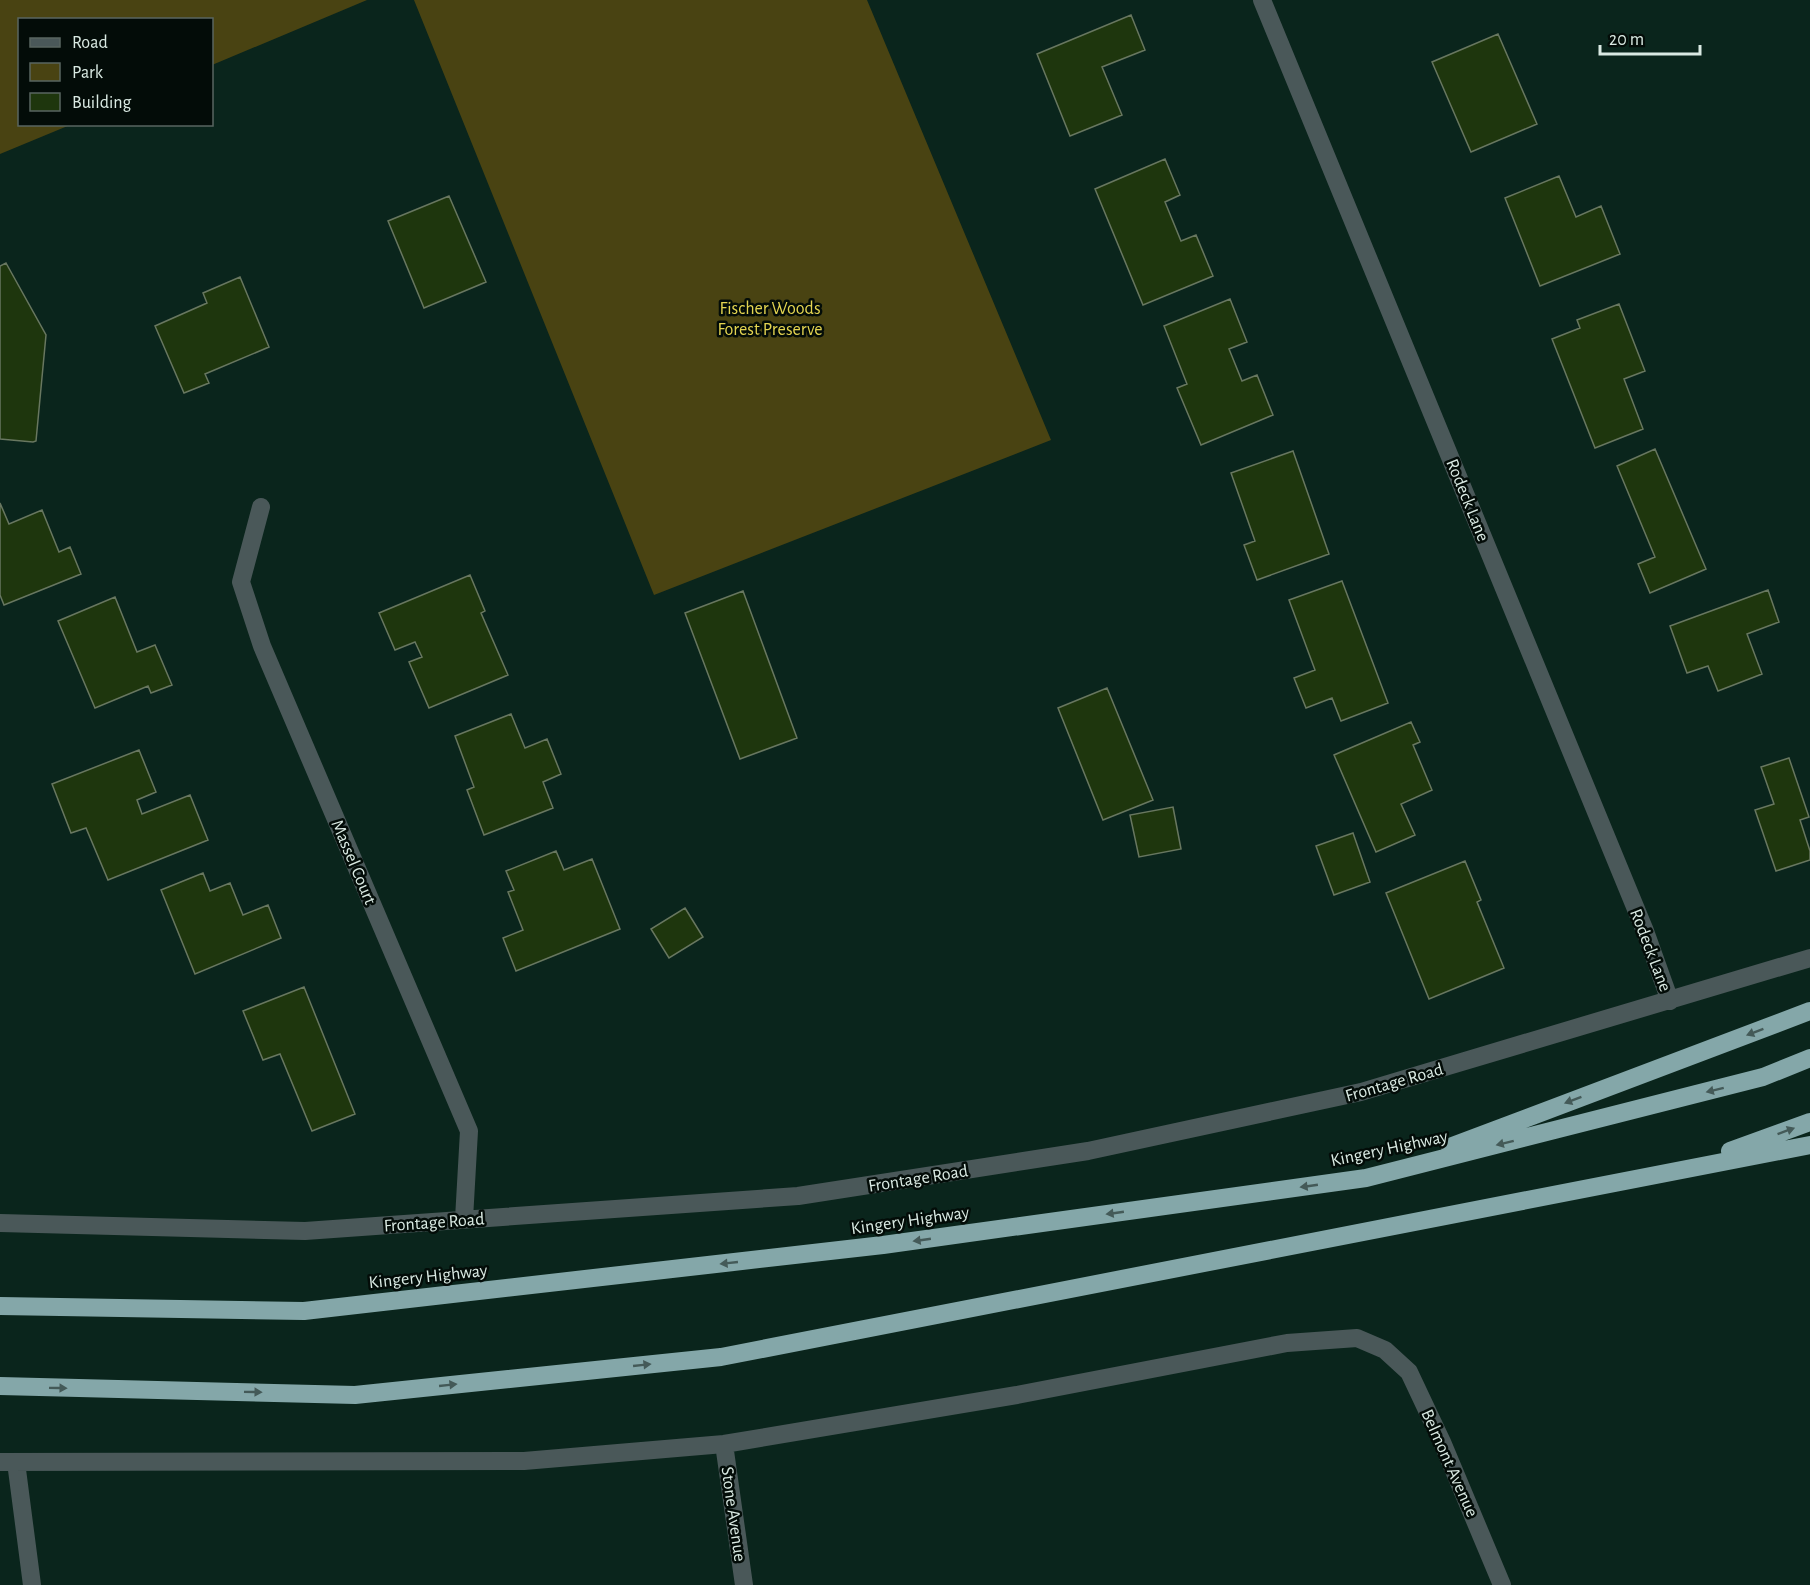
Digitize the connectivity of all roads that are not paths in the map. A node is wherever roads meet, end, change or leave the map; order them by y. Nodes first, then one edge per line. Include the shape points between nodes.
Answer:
1 (1262, 0) edge
2 (261, 507) dead end
3 (1810, 958) edge
4 (1670, 1001) junction
5 (1810, 1011) edge
6 (1810, 1058) edge
7 (1810, 1122) edge
8 (1810, 1144) edge
9 (1672, 1172) junction
10 (1366, 1178) junction
11 (464, 1220) junction
12 (0, 1223) edge
13 (0, 1306) edge
14 (0, 1386) edge
15 (724, 1444) junction
16 (8, 1462) edge
17 (32, 1585) edge
18 (744, 1585) edge
19 (1502, 1585) edge

1 - 4 street, Rodeck Lane via 1645,931
2 - 11 street, Massel Court via 241,582 262,646 469,1131
3 - 4 street, Frontage Road
4 - 11 street, Frontage Road via 1361,1092 1088,1150 798,1196
5 -> 10 highway
6 -> 10 highway, Kingery Highway via 1763,1077
9 -> 7 highway
8 - 9 highway
14 -> 9 highway via 355,1395 721,1357
10 -> 13 highway, Kingery Highway via 883,1245 304,1311
11 - 12 street, Frontage Road via 305,1232
15 - 16 street via 524,1461
15 - 18 street, Stone Avenue
15 - 19 street, Belmont Avenue via 1017,1395 1287,1343 1357,1338 1385,1350 1409,1372
16 - 17 street

